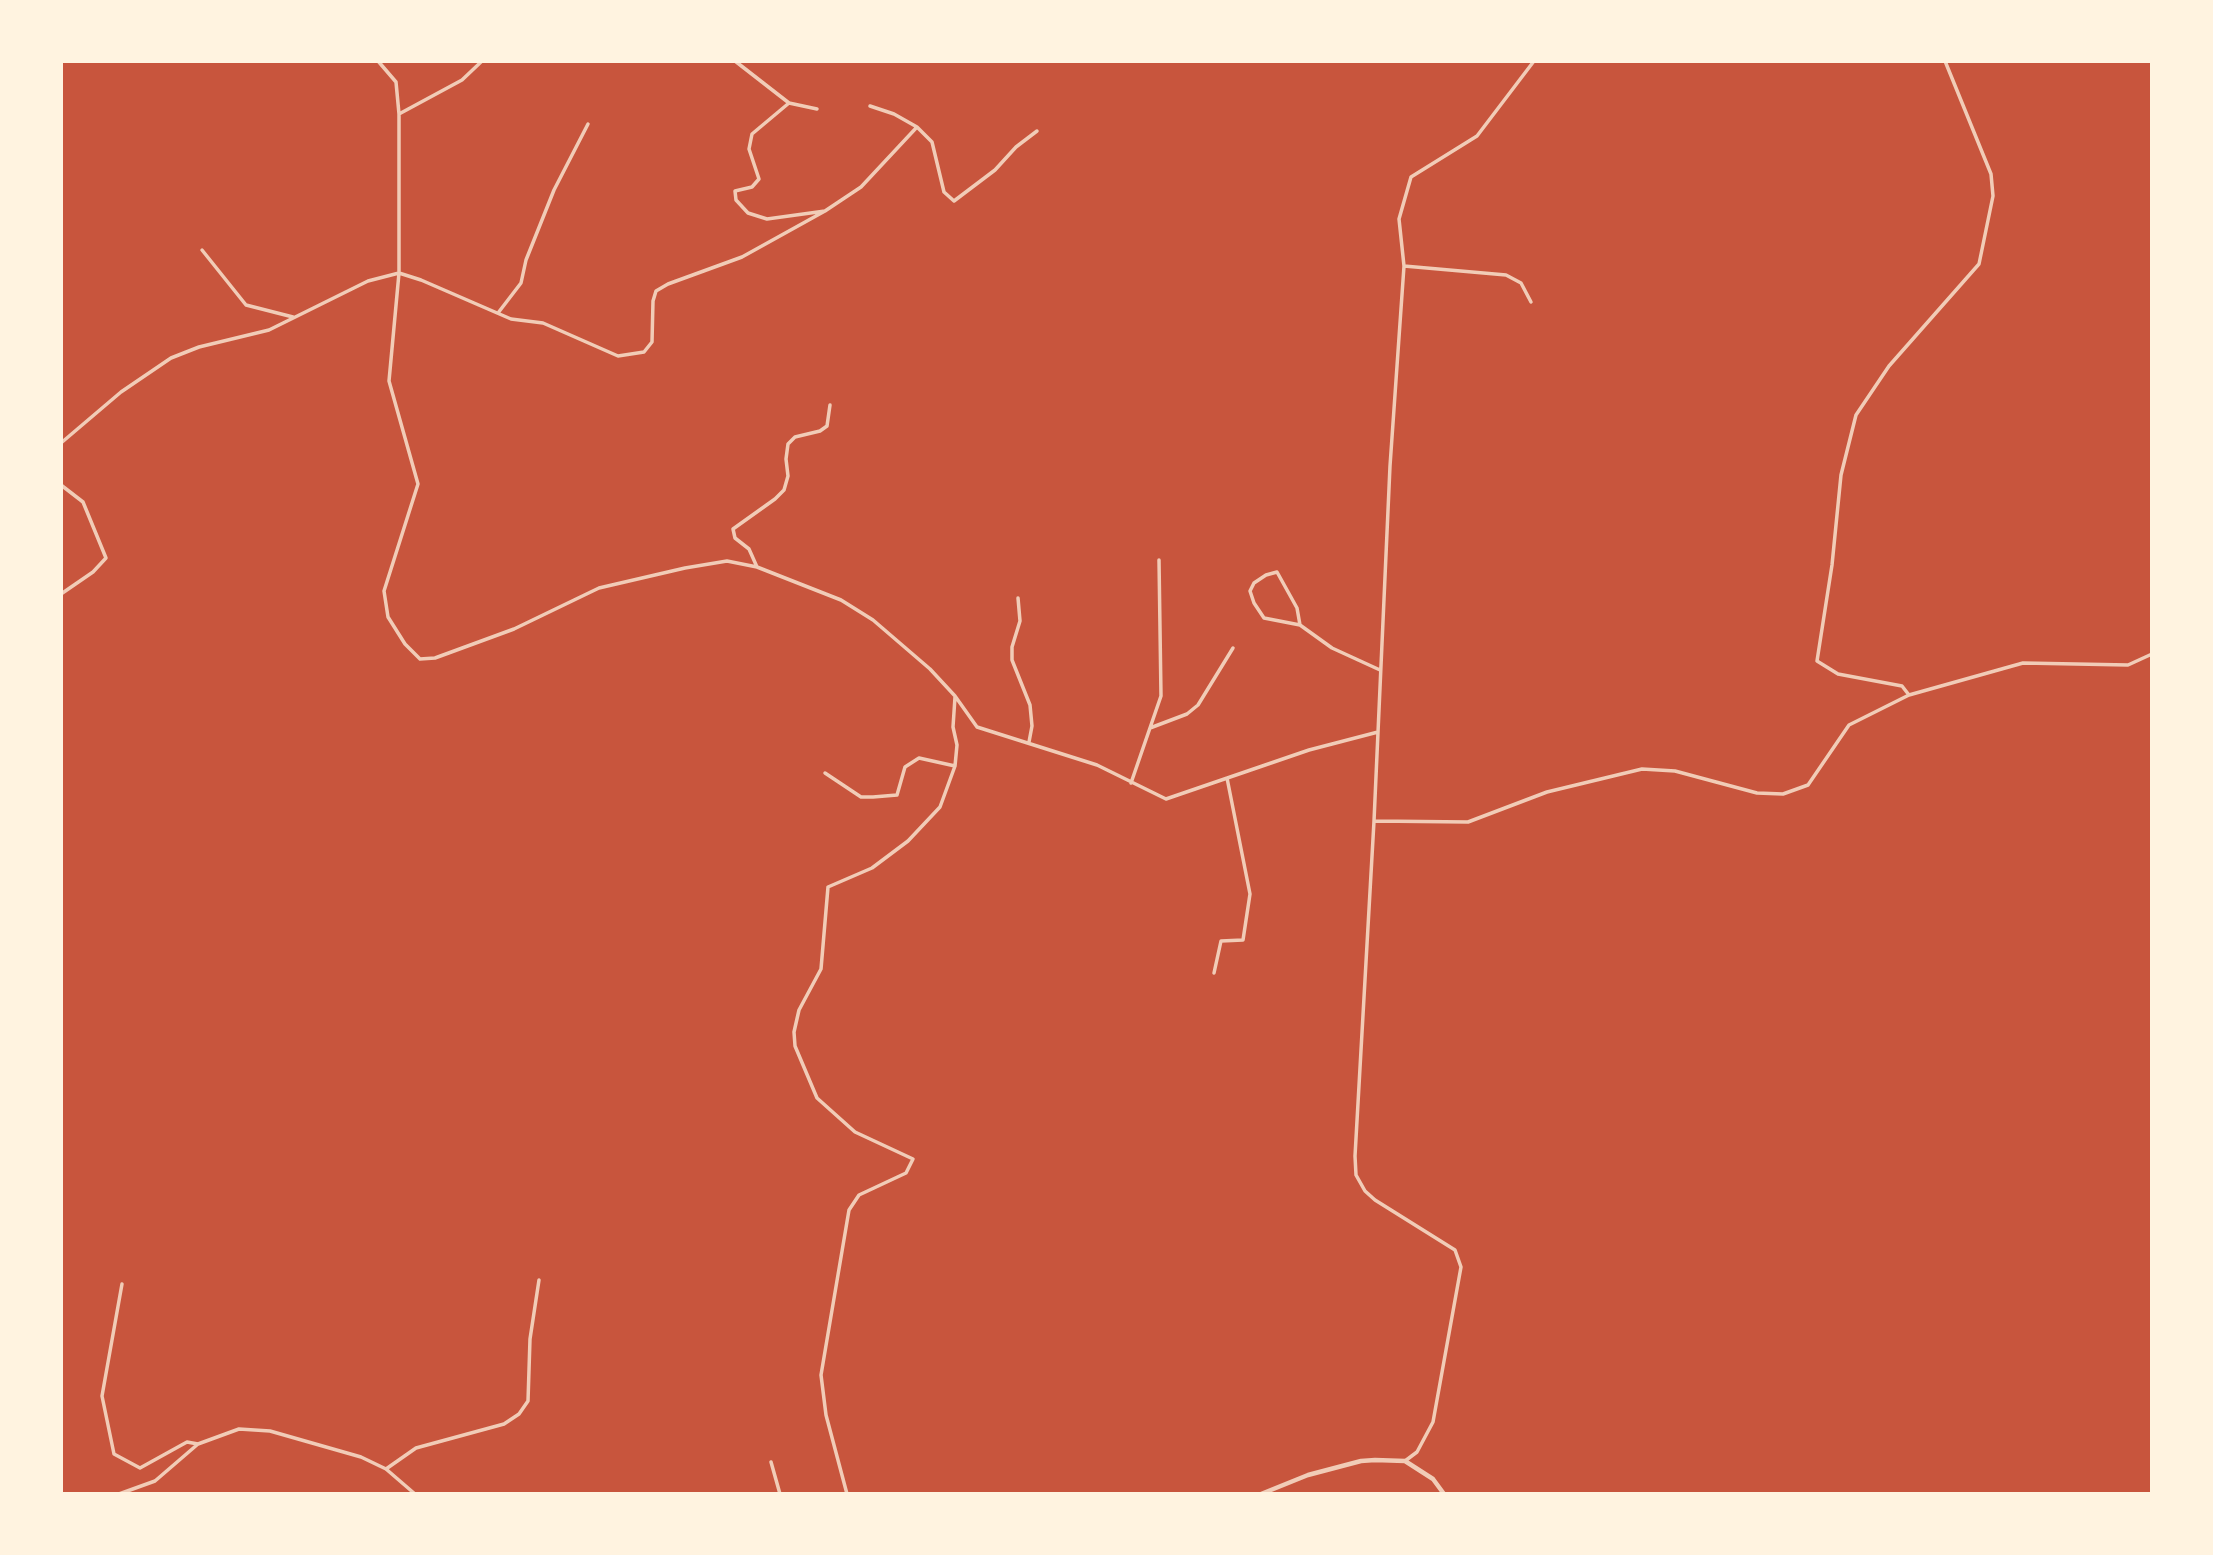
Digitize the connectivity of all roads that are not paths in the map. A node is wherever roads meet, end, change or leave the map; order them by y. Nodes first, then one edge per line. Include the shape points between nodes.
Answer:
1 (378, 61) edge
2 (482, 61) edge
3 (735, 61) edge
4 (1534, 61) edge
5 (1945, 61) edge
6 (789, 103) junction
7 (870, 106) dead end
8 (817, 108) dead end
9 (399, 114) junction
10 (588, 124) dead end
11 (917, 127) junction
12 (1037, 131) dead end
13 (825, 211) junction
14 (202, 250) dead end
15 (1404, 266) junction
16 (399, 273) junction
17 (1531, 302) dead end
18 (498, 314) junction
19 (295, 317) junction
20 (830, 405) dead end
21 (61, 443) edge
22 (61, 485) edge
23 (1159, 560) dead end
24 (757, 567) junction
25 (61, 594) edge
26 (1018, 598) dead end
27 (1300, 625) junction
28 (1233, 648) dead end
29 (2152, 654) edge
30 (1380, 670) junction
31 (1909, 695) junction
32 (955, 696) junction
33 (1150, 728) junction
34 (1378, 732) junction
35 (1029, 742) junction
36 (955, 766) junction
37 (824, 773) dead end
38 (1227, 778) junction
39 (1131, 783) junction
40 (1374, 821) junction
41 (1214, 973) dead end
42 (61, 1172) edge
43 (61, 1190) edge
44 (540, 1280) dead end
45 (121, 1284) dead end
46 (198, 1444) junction
47 (1405, 1461) junction
48 (771, 1462) dead end
49 (386, 1469) junction
50 (119, 1494) edge
51 (415, 1494) edge
52 (780, 1494) edge
53 (847, 1494) edge
54 (1261, 1494) edge
55 (1444, 1494) edge

1 - 9 street via 396,82
2 - 9 street via 462,80
3 - 6 street
4 - 15 street via 1477,136 1411,177 1399,219
5 - 31 street via 1991,174 1993,196 1979,264 1889,366 1856,415 1841,475 1818,661 1838,674 1902,686
6 - 8 street
6 - 13 street via 752,134 749,149 758,179 752,187 735,191 736,200 748,213 767,219
7 - 11 street
9 - 16 street
10 - 18 street via 554,190 521,283
11 - 12 street via 932,142 944,192 954,201
11 - 13 street via 861,187
13 - 18 street via 742,257 656,291 652,342 645,352 618,356 543,323
14 - 19 street via 246,305
15 - 17 street via 1506,275 1521,283
15 - 30 street
16 - 18 street
16 - 19 street via 368,281
16 - 24 street via 389,382 418,484 384,591 388,617 420,659 514,629 599,589 727,561
19 - 21 street via 269,330 171,358
20 - 24 street via 827,426 788,444 789,476 784,490 733,529 734,538 749,550
22 - 25 street via 83,502 106,558
23 - 33 street via 1161,696
24 - 32 street via 841,600 873,620
26 - 35 street via 1020,621 1012,660 1030,705
27 - 27 street via 1297,608 1277,572 1254,583 1250,591 1264,618
27 - 30 street via 1332,648
28 - 33 street via 1198,705 1181,718
29 - 31 street via 2128,665 2023,663
30 - 34 street
31 - 40 street via 1849,725 1808,785 1783,794 1757,793 1675,771 1642,769 1547,792 1468,822
32 - 35 street via 977,727
32 - 36 street
33 - 39 street
34 - 38 street
34 - 40 street
35 - 39 street via 1097,765
36 - 37 street via 919,758 905,767 897,795 873,797 860,797
36 - 53 street via 940,807 908,841 872,868 828,887 821,969 799,1010 794,1032 794,1046 817,1098 855,1132 913,1159 906,1173 859,1195 849,1210 821,1375 826,1415
38 - 39 street via 1166,799
38 - 41 street via 1250,894 1243,940 1221,941
40 - 47 street via 1356,1175 1375,1200 1455,1250 1461,1267 1433,1422 1416,1452
42 - 43 street
44 - 49 street via 530,1339 528,1401 519,1414 504,1424 416,1448
45 - 46 street via 102,1396 114,1454 140,1468 187,1442
46 - 49 street via 239,1429 270,1431 361,1457
46 - 50 street via 155,1481
47 - 54 street via 1361,1461
47 - 55 street via 1433,1479
48 - 52 street
49 - 51 street

